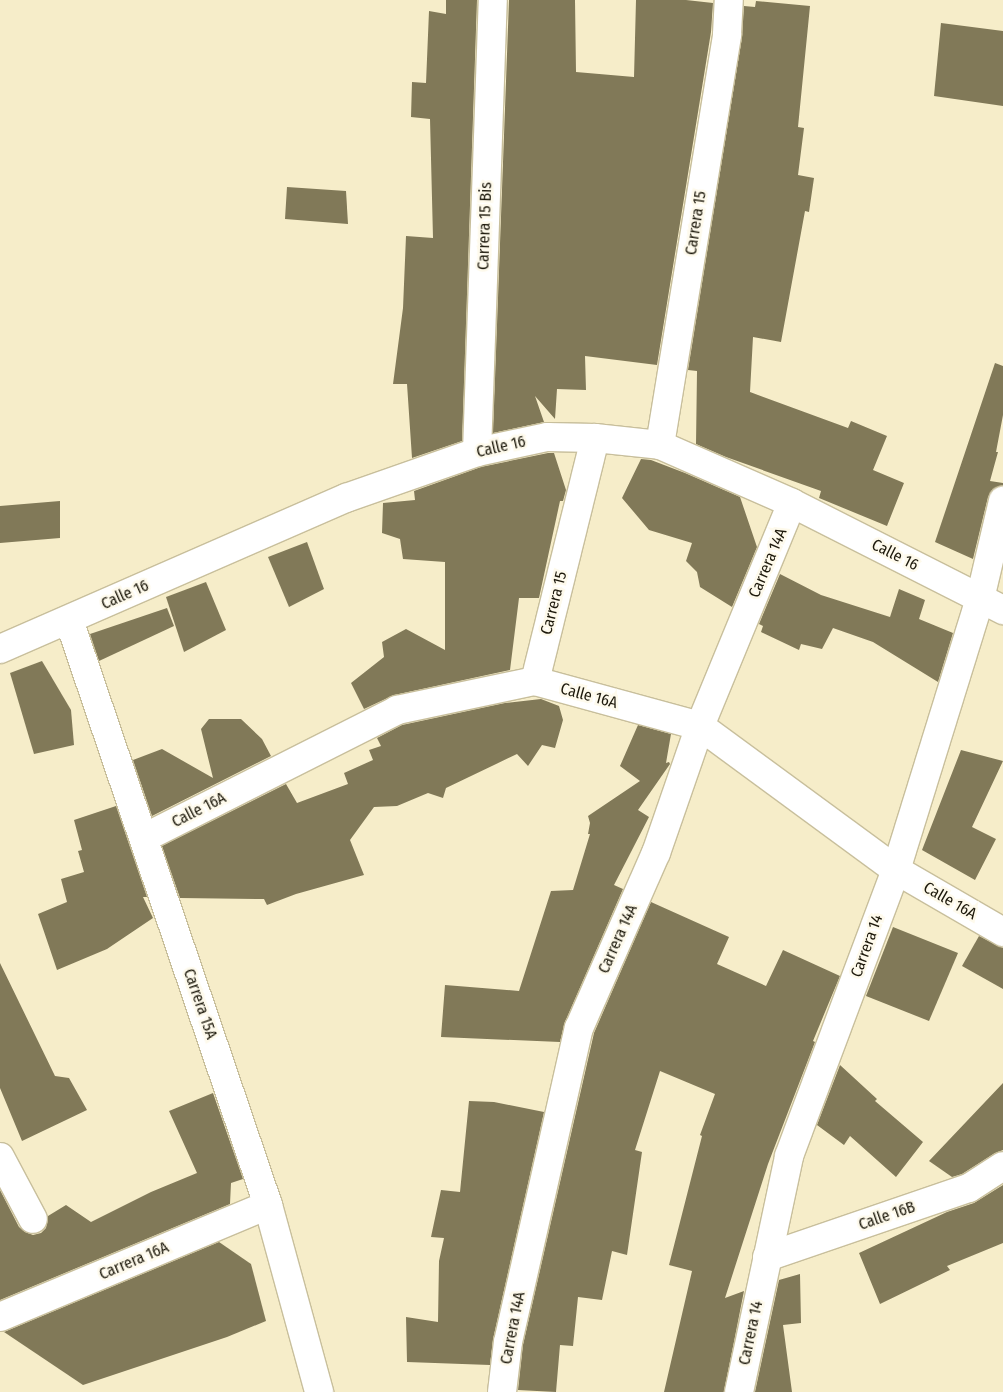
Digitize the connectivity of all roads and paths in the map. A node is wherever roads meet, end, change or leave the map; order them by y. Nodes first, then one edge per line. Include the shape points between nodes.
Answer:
1 (493, 0) edge
2 (729, 0) edge
3 (595, 438) junction
4 (660, 445) junction
5 (477, 452) junction
6 (1003, 502) edge
7 (792, 503) junction
8 (992, 604) edge
9 (69, 620) junction
10 (0, 649) edge
11 (535, 681) junction
12 (700, 726) junction
13 (144, 838) junction
14 (896, 870) junction
15 (1003, 932) edge
16 (0, 1157) edge
17 (1003, 1166) edge
18 (268, 1205) junction
19 (33, 1219) dead end
20 (767, 1257) junction
21 (0, 1317) edge
22 (319, 1392) edge
23 (502, 1392) edge
24 (739, 1392) edge

1 - 5 street, Carrera 15 Bis
2 - 4 street, Carrera 15 via 727,34
3 - 4 street, Calle 16
3 - 5 street, Calle 16 via 547,437
3 - 11 street, Carrera 15
4 - 7 street, Calle 16
5 - 9 street, Calle 16 via 346,498
6 - 8 street, Carrera 14
7 - 8 street, Calle 16
7 - 12 street, Carrera 14A
8 - 14 street, Carrera 14
9 - 10 street, Calle 16
9 - 13 street, Carrera 15A
11 - 12 street, Calle 16A
11 - 13 street, Calle 16A via 397,710
12 - 14 street, Calle 16A
12 - 23 street, Carrera 14A via 656,853 579,1028 508,1342
13 - 18 street, Carrera 15A
14 - 15 street, Calle 16A
14 - 20 street, Carrera 14 via 789,1156
16 - 19 street
17 - 20 street, Calle 16B via 969,1188
18 - 21 street, Carrera 16A
18 - 22 street, Carrera 15A
20 - 24 street, Carrera 14

